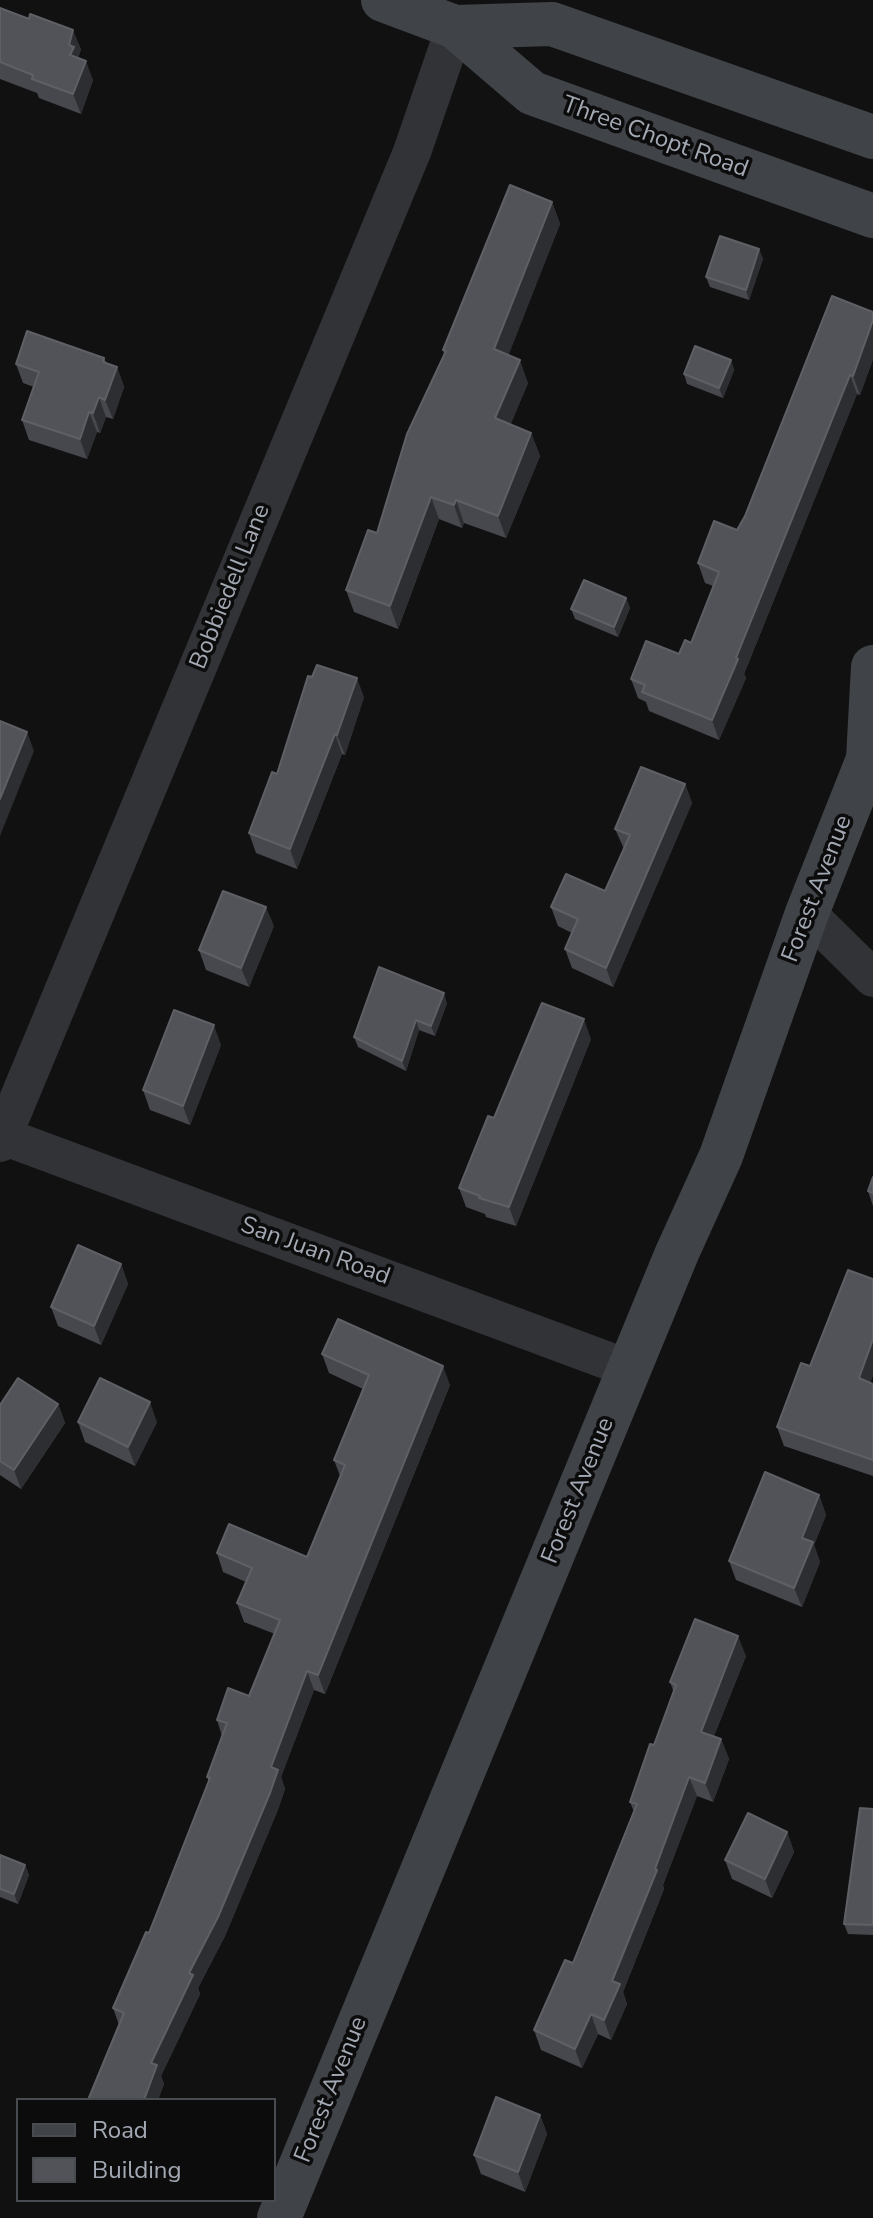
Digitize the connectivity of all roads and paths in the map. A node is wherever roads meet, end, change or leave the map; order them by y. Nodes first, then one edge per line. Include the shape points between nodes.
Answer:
1 (383, 0) edge
2 (455, 27) junction
3 (873, 137) edge
4 (873, 216) edge
5 (873, 667) edge
6 (871, 756) edge
7 (807, 913) junction
8 (873, 978) edge
9 (1, 1138) edge
10 (630, 1369) junction
11 (279, 2218) edge

1 - 2 main road, Three Chopt Road
2 - 3 main road, Three Chopt Road via 552,24
2 - 4 main road, Three Chopt Road via 532,93
2 - 9 street, Bobbiedell Lane via 412,152
5 - 6 main road, Forest Avenue
6 - 7 main road, Forest Avenue
7 - 8 street
7 - 10 main road, Forest Avenue via 721,1156
9 - 10 street, San Juan Road
10 - 11 main road, Forest Avenue

